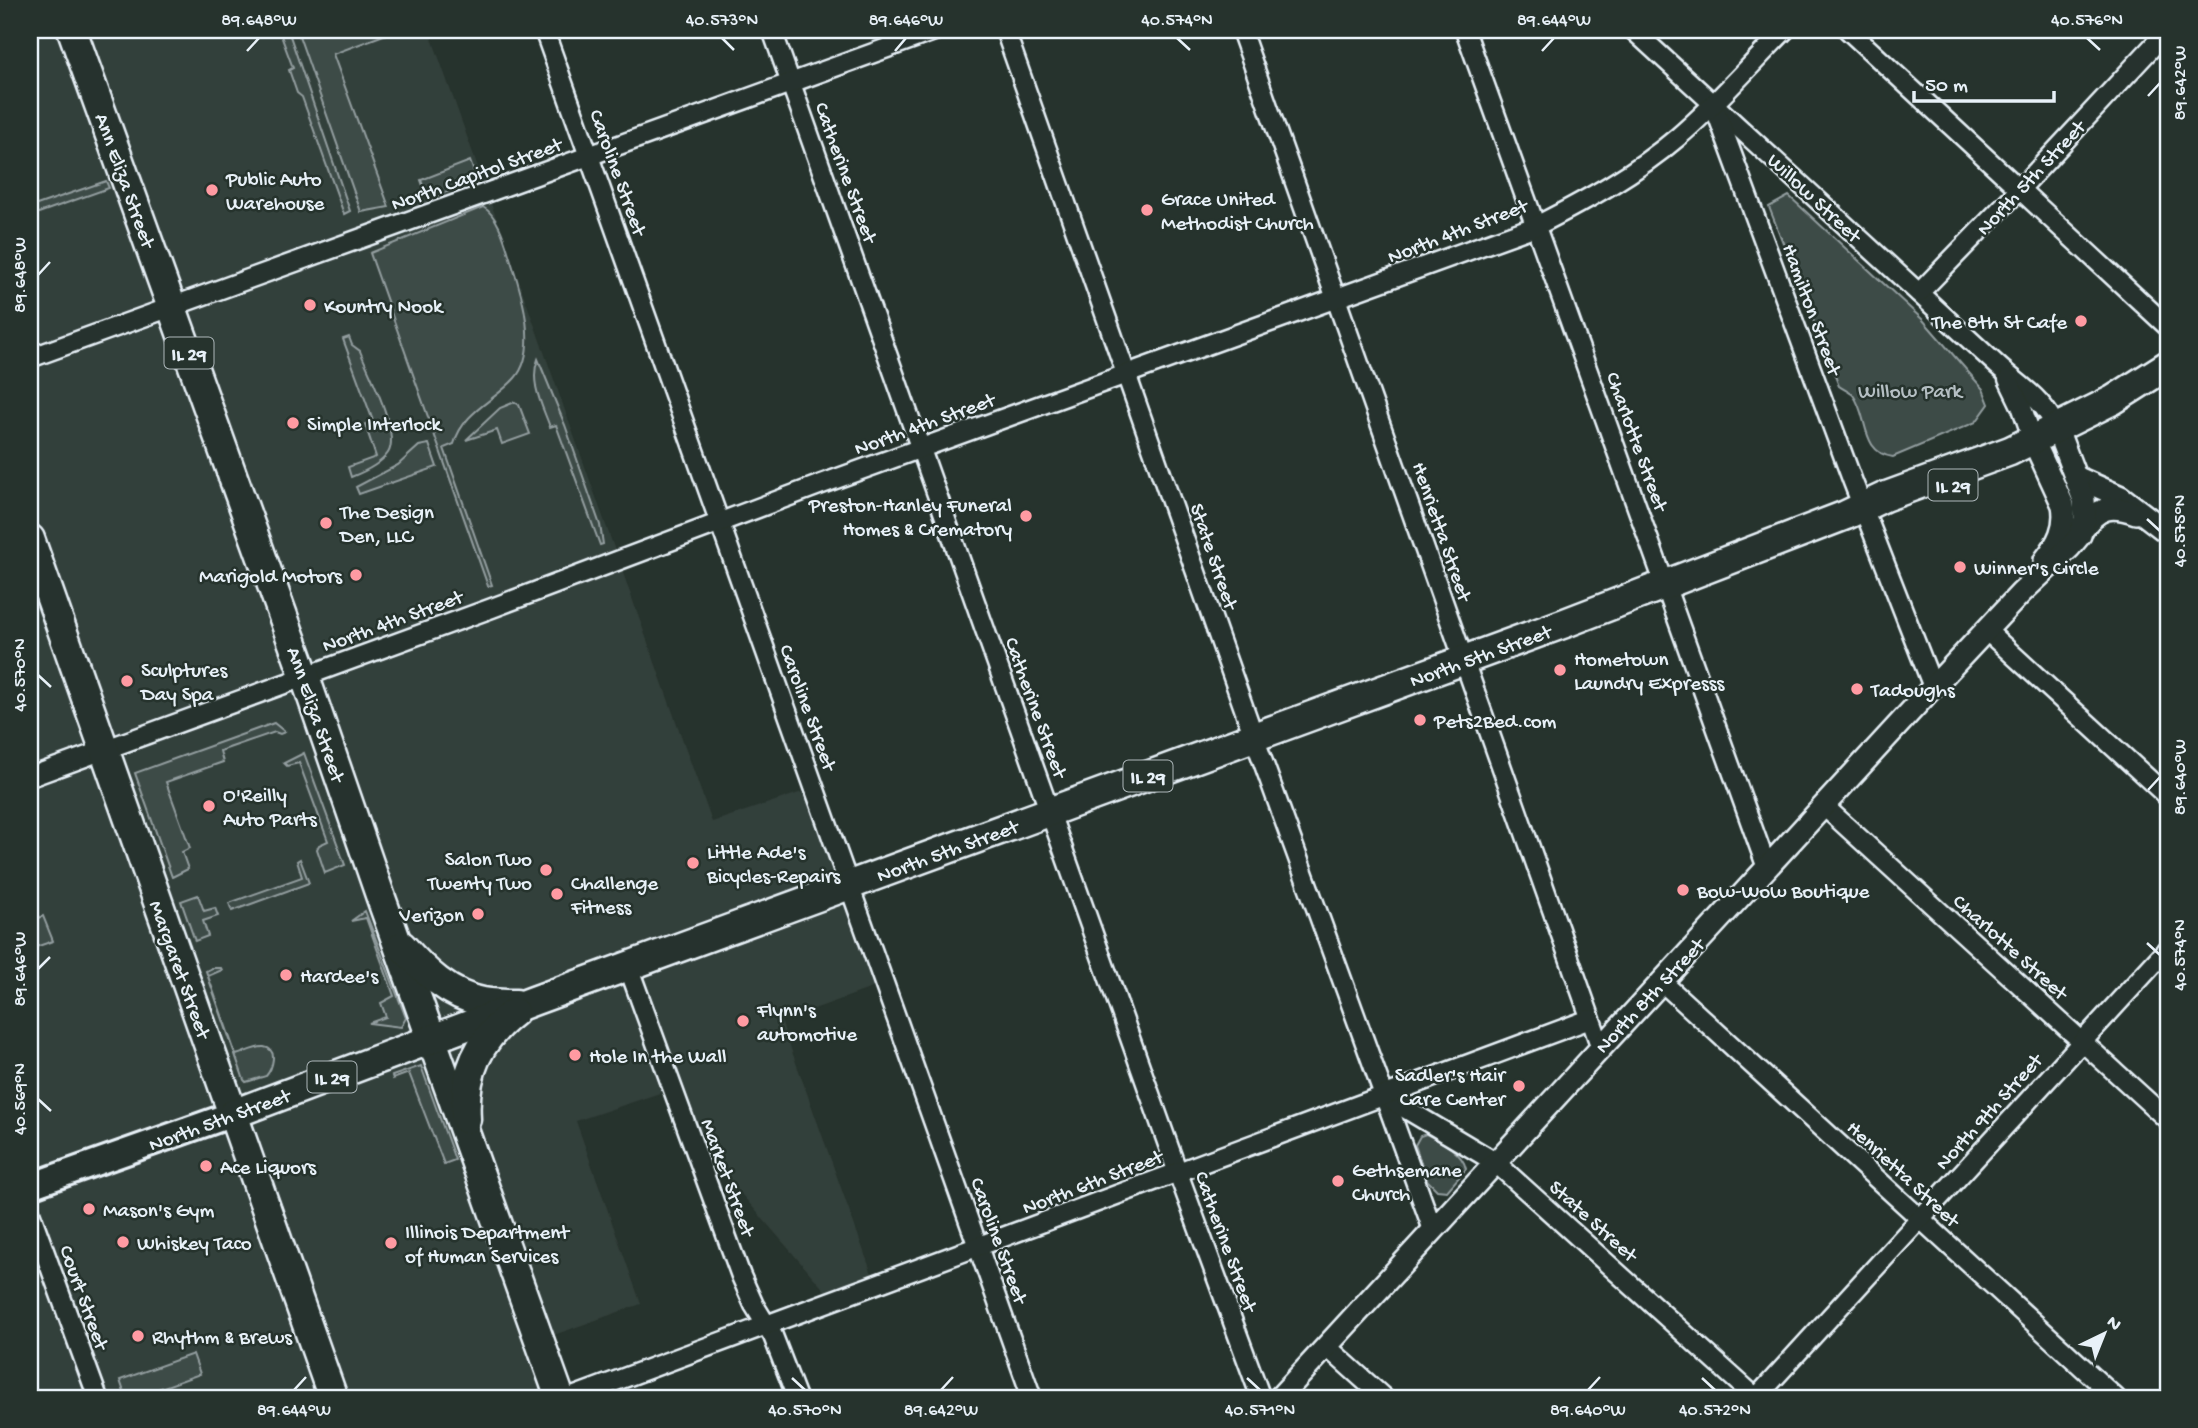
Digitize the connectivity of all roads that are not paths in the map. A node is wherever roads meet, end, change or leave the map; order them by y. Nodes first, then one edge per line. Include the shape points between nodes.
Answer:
1 (72, 30) edge
2 (544, 30) edge
3 (772, 30) edge
4 (937, 30) edge
5 (1006, 30) edge
6 (1241, 30) edge
7 (1465, 30) edge
8 (1633, 30) edge
9 (1785, 30) edge
10 (1848, 30) edge
11 (2168, 30) edge
12 (791, 83) junction
13 (1713, 103) junction
14 (589, 156) junction
15 (2020, 189) junction
16 (1536, 226) junction
17 (1919, 293) junction
18 (1337, 299) junction
19 (173, 308) junction
20 (2168, 327) edge
21 (30, 358) edge
22 (1997, 365) junction
23 (2168, 365) edge
24 (2168, 371) edge
25 (1127, 373) junction
26 (2049, 442) junction
27 (921, 449) junction
28 (2076, 477) junction
29 (1863, 509) junction
30 (719, 523) junction
31 (2082, 529) junction
32 (2168, 533) edge
33 (30, 539) edge
34 (1665, 584) junction
35 (2021, 593) junction
36 (1986, 630) junction
37 (1464, 660) junction
38 (305, 677) junction
39 (1933, 687) junction
40 (1254, 737) junction
41 (103, 750) junction
42 (30, 777) edge
43 (2168, 797) edge
44 (1824, 806) junction
45 (1050, 812) junction
46 (1766, 868) junction
47 (848, 887) junction
48 (397, 939) junction
49 (2168, 948) edge
50 (628, 966) junction
51 (1661, 981) junction
52 (523, 1005) junction
53 (1590, 1019) junction
54 (431, 1038) junction
55 (2082, 1041) junction
56 (1601, 1048) junction
57 (1386, 1097) junction
58 (233, 1115) junction
59 (2168, 1120) edge
60 (467, 1139) junction
61 (1495, 1162) junction
62 (1178, 1173) junction
63 (30, 1186) edge
64 (30, 1212) edge
65 (1920, 1220) junction
66 (1433, 1230) junction
67 (979, 1248) junction
68 (766, 1325) junction
69 (1326, 1346) junction
70 (98, 1398) edge
71 (333, 1398) edge
72 (561, 1398) edge
73 (570, 1398) edge
74 (797, 1398) edge
75 (1032, 1398) edge
76 (1261, 1398) edge
77 (1279, 1398) edge
78 (1384, 1398) edge
79 (1756, 1398) edge
80 (2116, 1398) edge

1 - 19 main road, Ann Eliza Street / IL 29
2 - 14 street, Caroline Street
3 - 12 street, Catherine Street
4 - 12 street, North Capitol Street
5 - 25 street, State Street
6 - 18 street, Henrietta Street
7 - 16 street, Charlotte Street
8 - 13 street, Willow Street
9 - 13 street, North 4th Street
10 - 15 street
11 - 15 street, North 5th Street
12 - 14 street, North Capitol Street
12 - 27 street, Catherine Street
13 - 16 street, North 4th Street via 1662,150
13 - 17 street, Willow Street
13 - 29 street, Hamilton Street
14 - 19 street, North Capitol Street
14 - 30 street, Caroline Street
15 - 17 street, North 5th Street
15 - 20 street
16 - 18 street, North 4th Street
16 - 34 street, Charlotte Street
17 - 22 street, Willow Street
18 - 25 street, North 4th Street
18 - 37 street, Henrietta Street
19 - 21 street, North Capitol Street
19 - 38 main road, Ann Eliza Street / IL 29
22 - 26 street, Willow Street
22 - 26 street, Willow Street via 2048,410
23 - 26 main road, North 5th Street / IL 29
24 - 26 main road, North 5th Street / IL 29 via 2103,421
25 - 27 street, North 4th Street
25 - 40 street, State Street
26 - 28 street
26 - 29 main road, North 5th Street / IL 29 via 2010,451
26 - 35 street, North 8th Street via 2065,519 2058,541
27 - 30 street, North 4th Street
27 - 45 street, Catherine Street
28 - 31 street via 2085,510
28 - 32 street via 2121,497
29 - 34 main road, North 5th Street / IL 29
29 - 39 street, Hamilton Street
30 - 38 street, North 4th Street
30 - 47 street, Caroline Street
31 - 32 street via 2095,513 2118,508 2136,513
31 - 35 street, North 8th Street via 2070,547
33 - 41 main road, Margaret Street
34 - 37 main road, North 5th Street / IL 29
34 - 46 street, Charlotte Street
35 - 36 street, North 8th Street
36 - 39 street, North 8th Street
36 - 43 street
37 - 40 main road, North 5th Street / IL 29
37 - 53 street, Henrietta Street
38 - 41 street, North 4th Street
38 - 48 main road, Ann Eliza Street / IL 29
39 - 44 street, North 8th Street
40 - 45 main road, North 5th Street / IL 29
40 - 57 street, State Street
41 - 42 street, North 4th Street
41 - 58 main road, Margaret Street
44 - 46 street, North 8th Street
44 - 55 street, Charlotte Street
45 - 47 main road, North 5th Street / IL 29
45 - 62 street, Catherine Street
46 - 51 street, North 8th Street
47 - 50 main road, North 5th Street / IL 29
47 - 67 street, Caroline Street
48 - 52 main road via 445,987 481,1002
48 - 54 main road, Ann Eliza Street / IL 29
49 - 55 street, North 9th Street
50 - 52 main road, North 5th Street / IL 29
50 - 68 street, Market Street via 741,1276
51 - 56 street, North 8th Street
51 - 65 street, Henrietta Street
52 - 54 main road, North 5th Street / IL 29
52 - 60 main road via 503,1020 477,1052 464,1093
53 - 56 street, Henrietta Street
53 - 57 street, North 6th Street
54 - 58 main road, North 5th Street / IL 29
54 - 60 main road, Ann Eliza Street
55 - 59 street, Charlotte Street
55 - 65 street, North 9th Street
56 - 61 street, North 8th Street
57 - 61 street, State Street
57 - 62 street, North 6th Street
57 - 66 street, State Street
58 - 63 main road, North 5th Street
58 - 71 main road, Margaret Street
60 - 72 main road, Ann Eliza Street
61 - 66 street, North 8th Street
61 - 79 street, State Street
62 - 67 street, North 6th Street
62 - 76 street, Catherine Street
64 - 70 street, Court Street
65 - 79 street, North 9th Street
65 - 80 street, Henrietta Street
66 - 69 street, North 8th Street
67 - 68 street, North 6th Street
67 - 75 street, Caroline Street
68 - 73 street, North 6th Street
68 - 74 street, Market Street
69 - 77 street, North 8th Street
69 - 78 street

